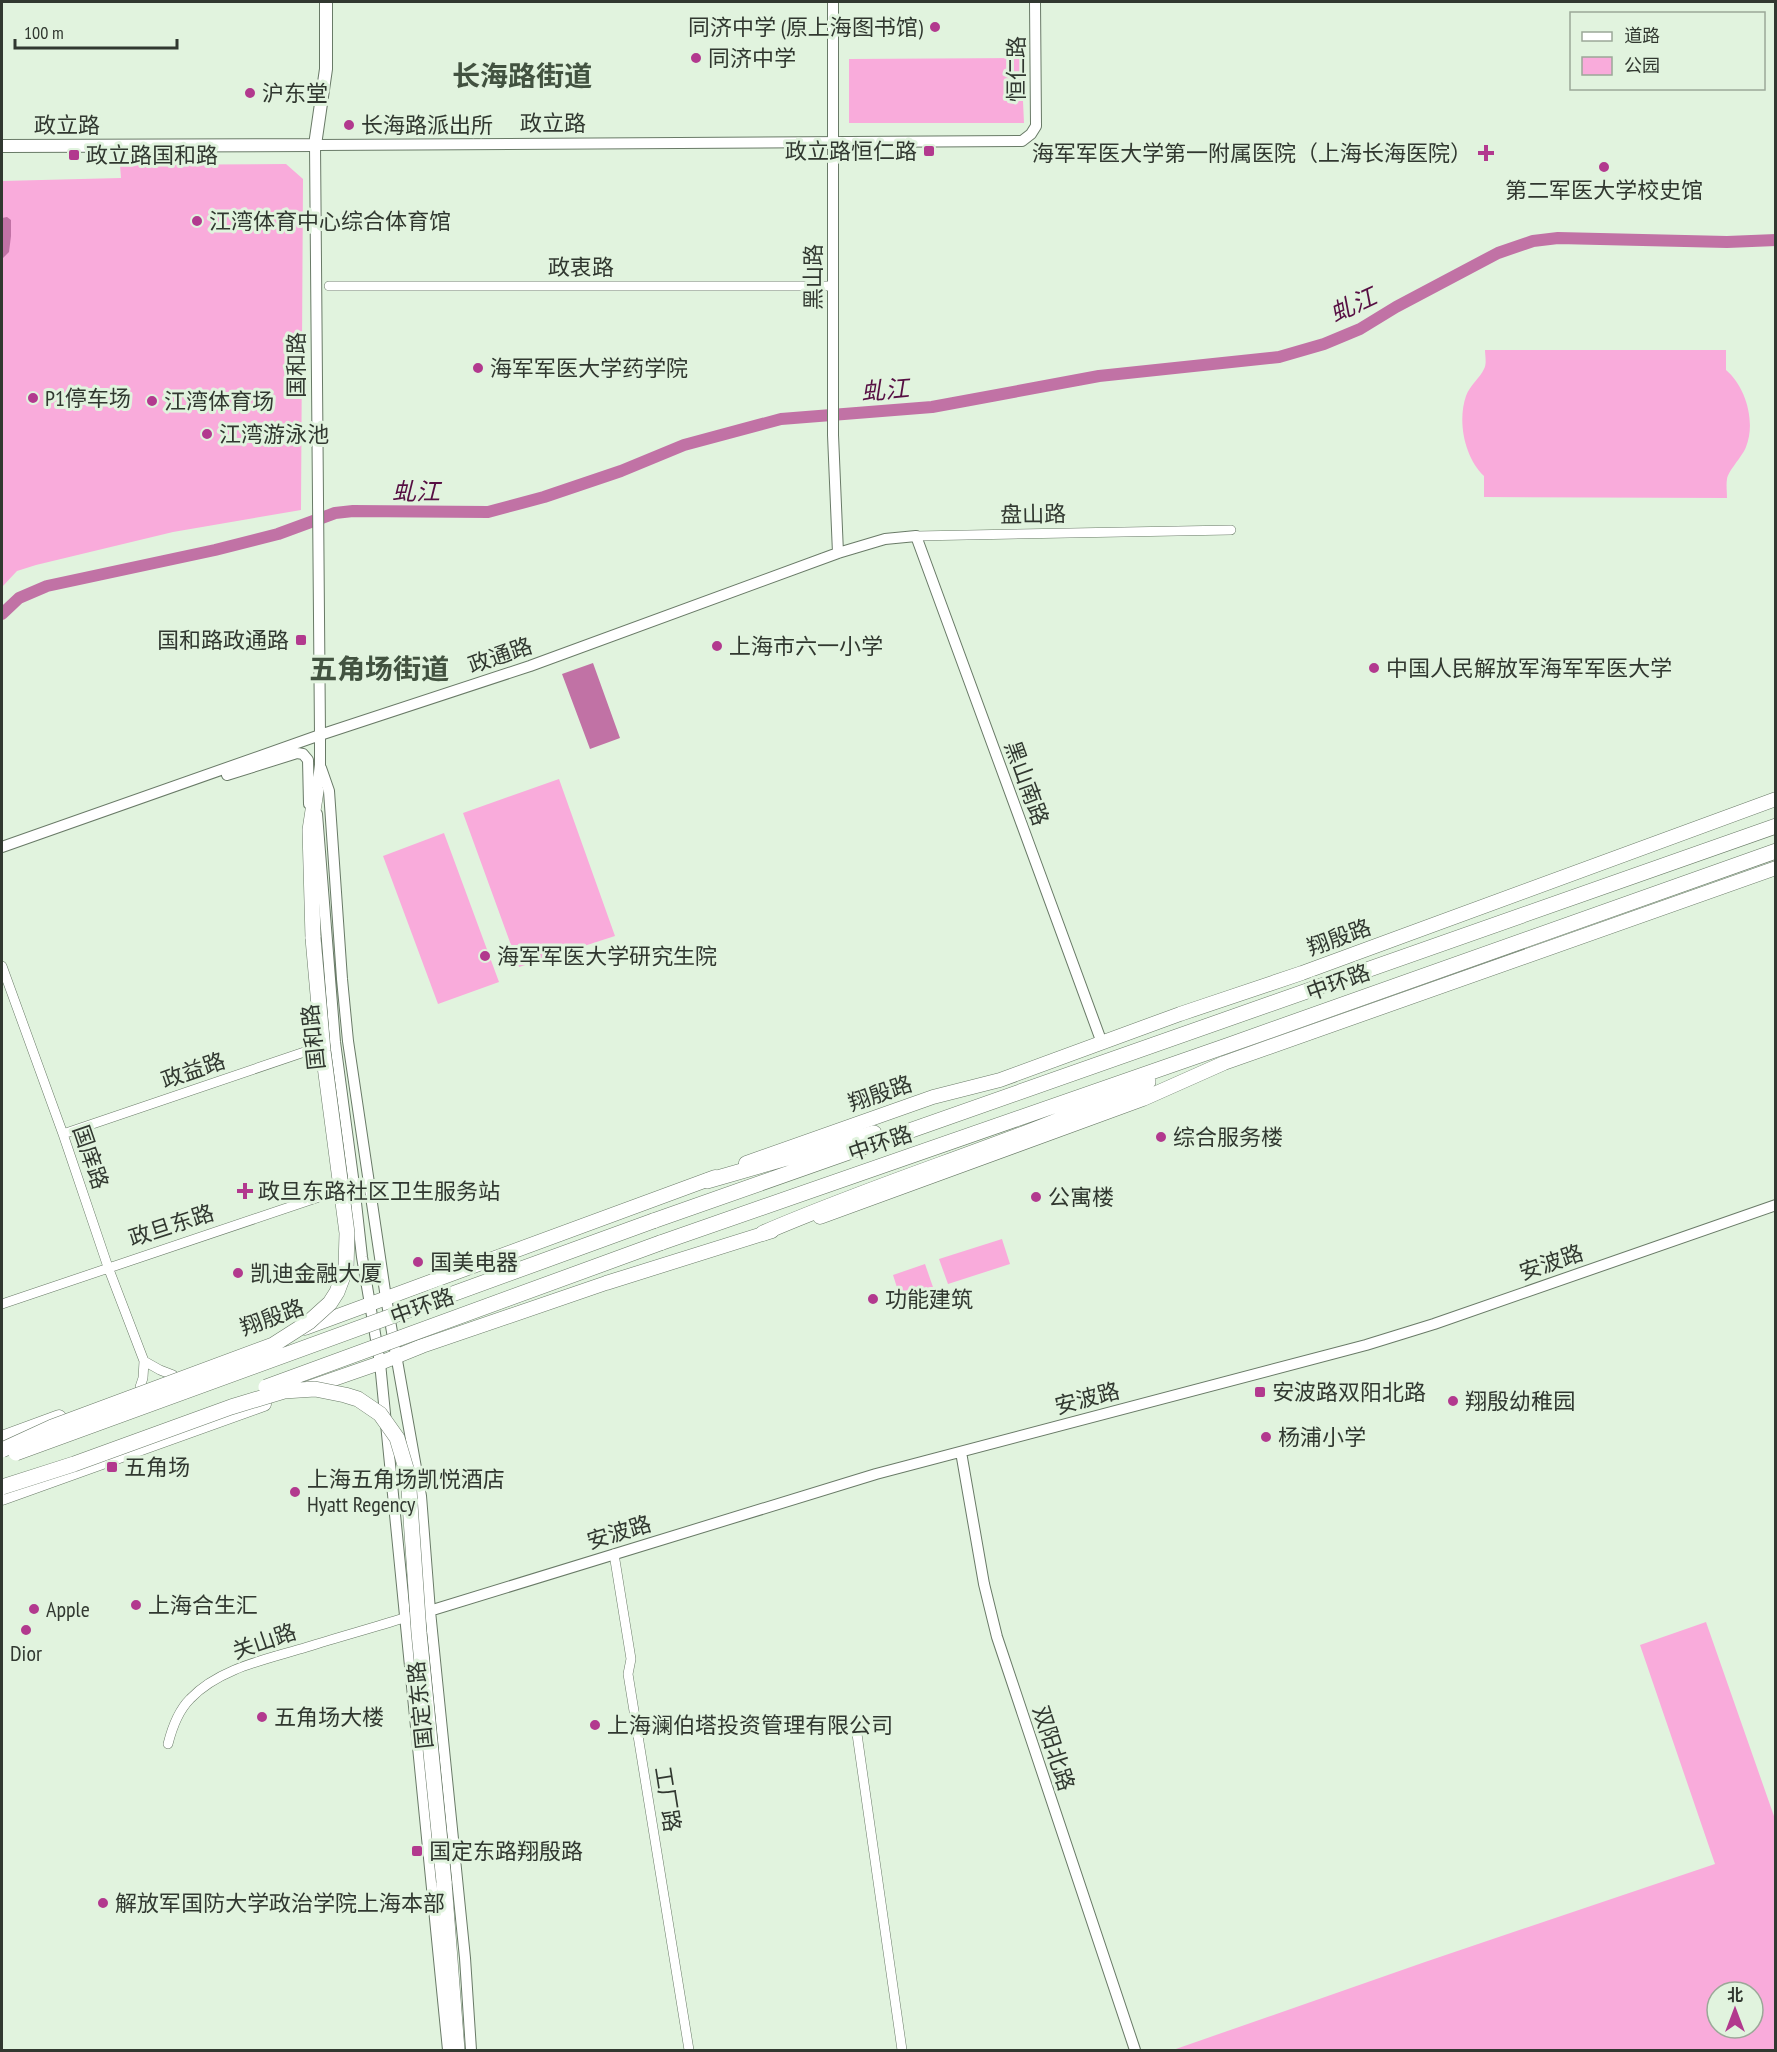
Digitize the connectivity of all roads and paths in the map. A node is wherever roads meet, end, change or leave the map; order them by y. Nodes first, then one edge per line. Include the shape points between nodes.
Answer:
1 (326, 2) edge
2 (833, 2) edge
3 (1035, 2) edge
4 (1031, 134) joint
5 (832, 143) junction
6 (315, 145) junction
7 (2, 146) edge
8 (329, 286) dead end
9 (832, 286) junction
10 (1232, 530) dead end
11 (916, 536) junction
12 (838, 553) junction
13 (320, 735) junction
14 (320, 765) junction
15 (195, 780) junction
16 (316, 791) junction
17 (1776, 799) edge
18 (1776, 826) edge
19 (310, 830) junction
20 (2, 846) edge
21 (1776, 851) edge
22 (1776, 868) edge
23 (2, 966) edge
24 (335, 1042) junction
25 (1102, 1043) junction
26 (1229, 1045) junction
27 (1007, 1097) junction
28 (63, 1134) junction
29 (707, 1181) junction
30 (354, 1185) junction
31 (1776, 1205) edge
32 (763, 1233) junction
33 (108, 1267) junction
34 (386, 1298) junction
35 (2, 1304) edge
36 (369, 1304) junction
37 (396, 1352) junction
38 (379, 1359) junction
39 (144, 1361) junction
40 (173, 1375) junction
41 (140, 1387) junction
42 (2, 1438) edge
43 (2, 1450) edge
44 (961, 1452) junction
45 (2, 1458) edge
46 (2, 1486) edge
47 (2, 1498) edge
48 (614, 1554) junction
49 (430, 1611) junction
50 (404, 1618) junction
51 (857, 1734) dead end
52 (168, 1744) dead end
53 (448, 2050) edge
54 (457, 2050) edge
55 (471, 2050) edge
56 (689, 2050) edge
57 (902, 2050) edge
58 (1135, 2050) edge

1 - 6 main road, 国和路 via 326,69
2 - 5 street, 黑山路
3 - 4 street, 恒仁路 via 1036,126
4 - 5 street, 政立路 via 1022,141
5 - 6 street, 政立路
5 - 9 street, 黑山路
6 - 7 main road, 政立路
6 - 13 street, 国和路
8 - 9 street, 政衷路
9 - 12 street, 黑山路
10 - 11 street, 盘山路
11 - 12 street, 盘山路 via 885,539
11 - 25 street, 黑山南路
12 - 13 street, 政通路 via 530,666
13 - 14 street, 国和路
13 - 15 street, 政通路
14 - 16 street, 国和路
14 - 34 street, 国和路 via 329,791 348,1041
15 - 19 street via 211,781 303,754 308,760
15 - 20 street, 政通路
16 - 19 highway
16 - 24 street, 国和路
17 - 25 main road, 翔殷路
18 - 27 highway, 中环路
19 - 43 highway, bridge via 313,938 323,1051 347,1233 346,1268 337,1292 309,1322 273,1345 52,1427
21 - 26 highway, 中环路
22 - 32 main road via 1224,1062 1143,1099 864,1202
23 - 28 street, 国庠路
24 - 28 street, 政益路
24 - 30 street, 国和路
25 - 29 main road, 翔殷路 via 1000,1080 933,1097 740,1165
26 - 32 highway via 1097,1106
26 - 46 highway, 中环路, bridge via 660,1243
27 - 29 highway
27 - 45 highway, 中环路, bridge via 652,1221
28 - 33 street, 国庠路
29 - 34 main road, 翔殷路
30 - 33 street, 政旦东路
30 - 36 street, 国和路
31 - 44 street, 安波路 via 1366,1345
32 - 37 main road
33 - 35 street, 政旦东路
33 - 39 street, 国庠路
34 - 36 main road, 翔殷路
34 - 37 street, 国和路
36 - 38 street, 国和路
36 - 40 main road, 翔殷路
37 - 38 main road
37 - 49 street, 国定东路 via 421,1496
38 - 46 main road via 209,1411
38 - 47 main road
38 - 50 street, 国定东路
39 - 40 street
39 - 41 street, 国庠路
40 - 41 main road, 翔殷路
41 - 42 main road, 翔殷路
44 - 48 street, 安波路
44 - 58 street, 双阳北路 via 997,1637
46 - 54 highway, bridge via 284,1391 315,1389 345,1395 380,1414 397,1438 408,1475
48 - 49 street, 安波路
48 - 56 street, 工厂路 via 631,1659 627,1674
49 - 50 street, 安波路
49 - 55 street, 国定东路
50 - 52 street, 关山路 via 269,1658 210,1682 189,1699 178,1715
50 - 53 street, 国定东路
51 - 57 street

